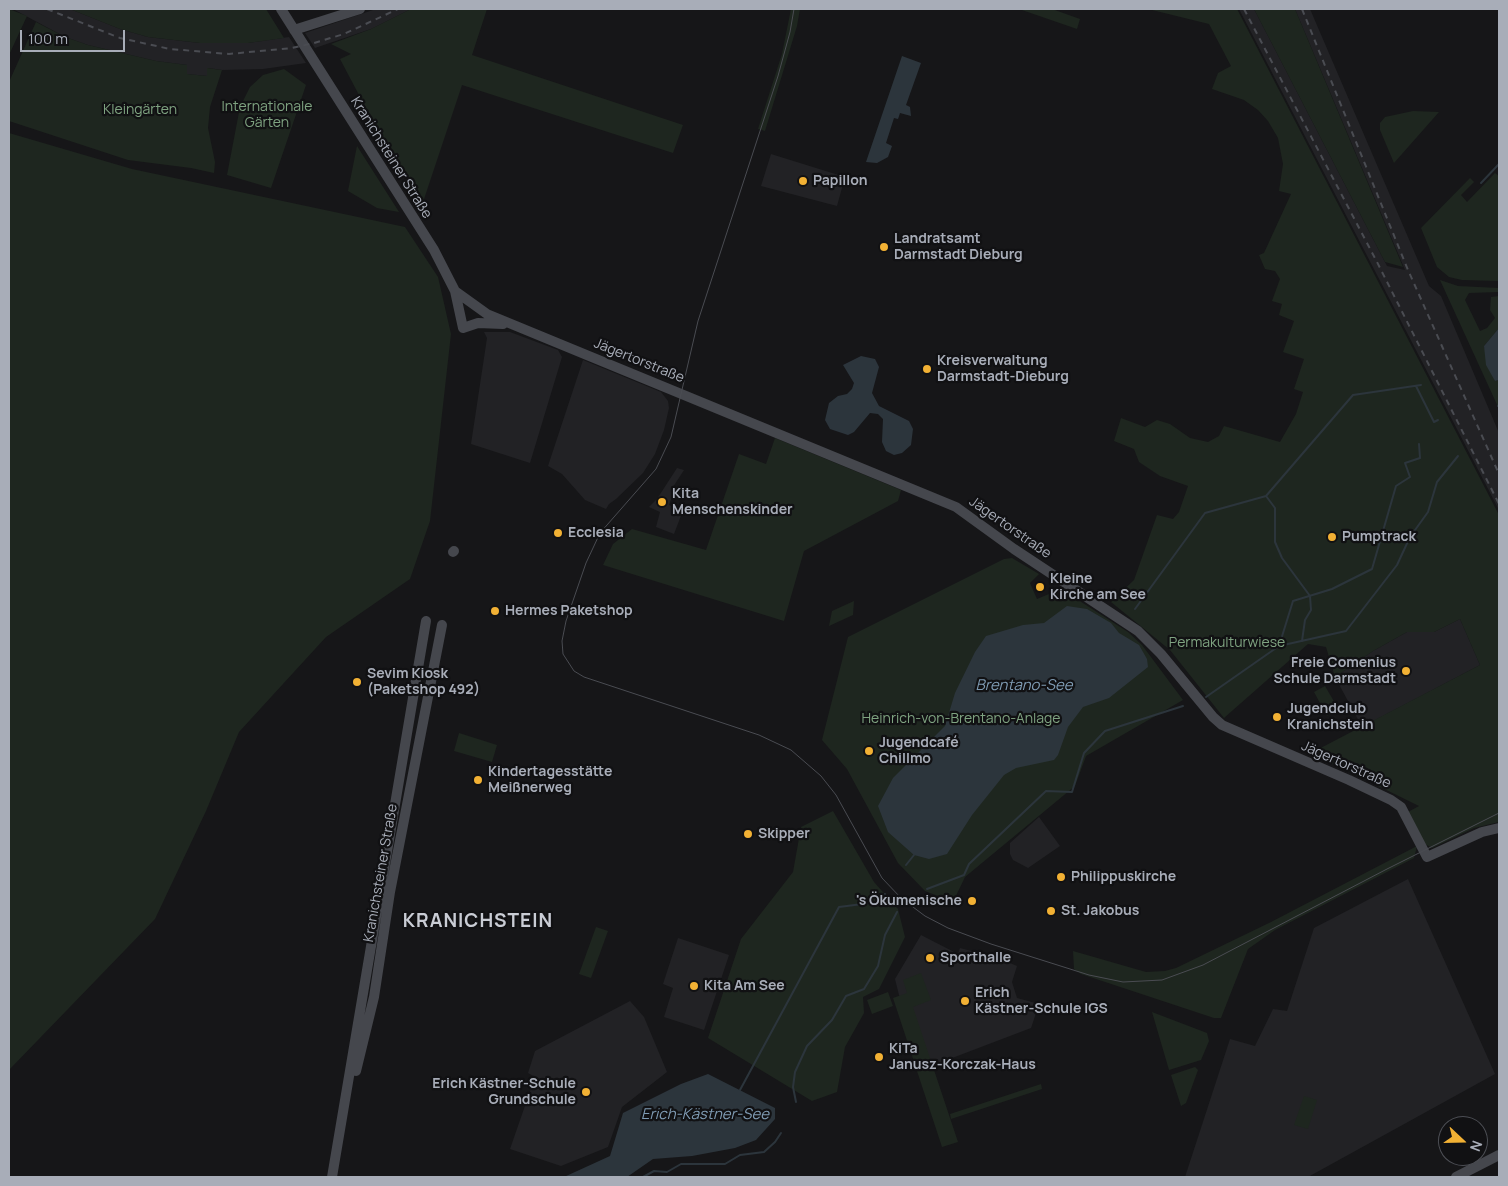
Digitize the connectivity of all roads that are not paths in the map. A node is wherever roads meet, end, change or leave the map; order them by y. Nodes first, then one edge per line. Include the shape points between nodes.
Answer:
1 (281, 9) edge
2 (360, 9) edge
3 (294, 30) junction
4 (455, 290) junction
5 (460, 311) junction
6 (480, 311) junction
7 (516, 326) junction
8 (463, 328) joint
9 (426, 621) dead end
10 (442, 624) dead end
11 (1499, 828) edge
12 (341, 1125) junction
13 (1499, 1154) edge
14 (332, 1177) edge
15 (1456, 1177) edge

1 - 3 main road, Kranichsteiner Straße
2 - 3 main road
3 - 4 main road, Kranichsteiner Straße via 434,250
4 - 5 main road, Kranichsteiner Straße
4 - 6 main road, Jägertorstraße
5 - 6 main road, Jägertorstraße
5 - 8 main road, Kranichsteiner Straße
6 - 7 main road, Jägertorstraße
7 - 8 main road, Jägertorstraße via 488,323
7 - 11 main road, Jägertorstraße via 956,507 1138,631 1161,654 1212,718 1401,807 1426,857 1482,832
9 - 12 main road, Kranichsteiner Straße
10 - 12 main road, Kranichsteiner Straße via 390,892 374,997
12 - 14 main road, Kranichsteiner Straße
13 - 15 main road

